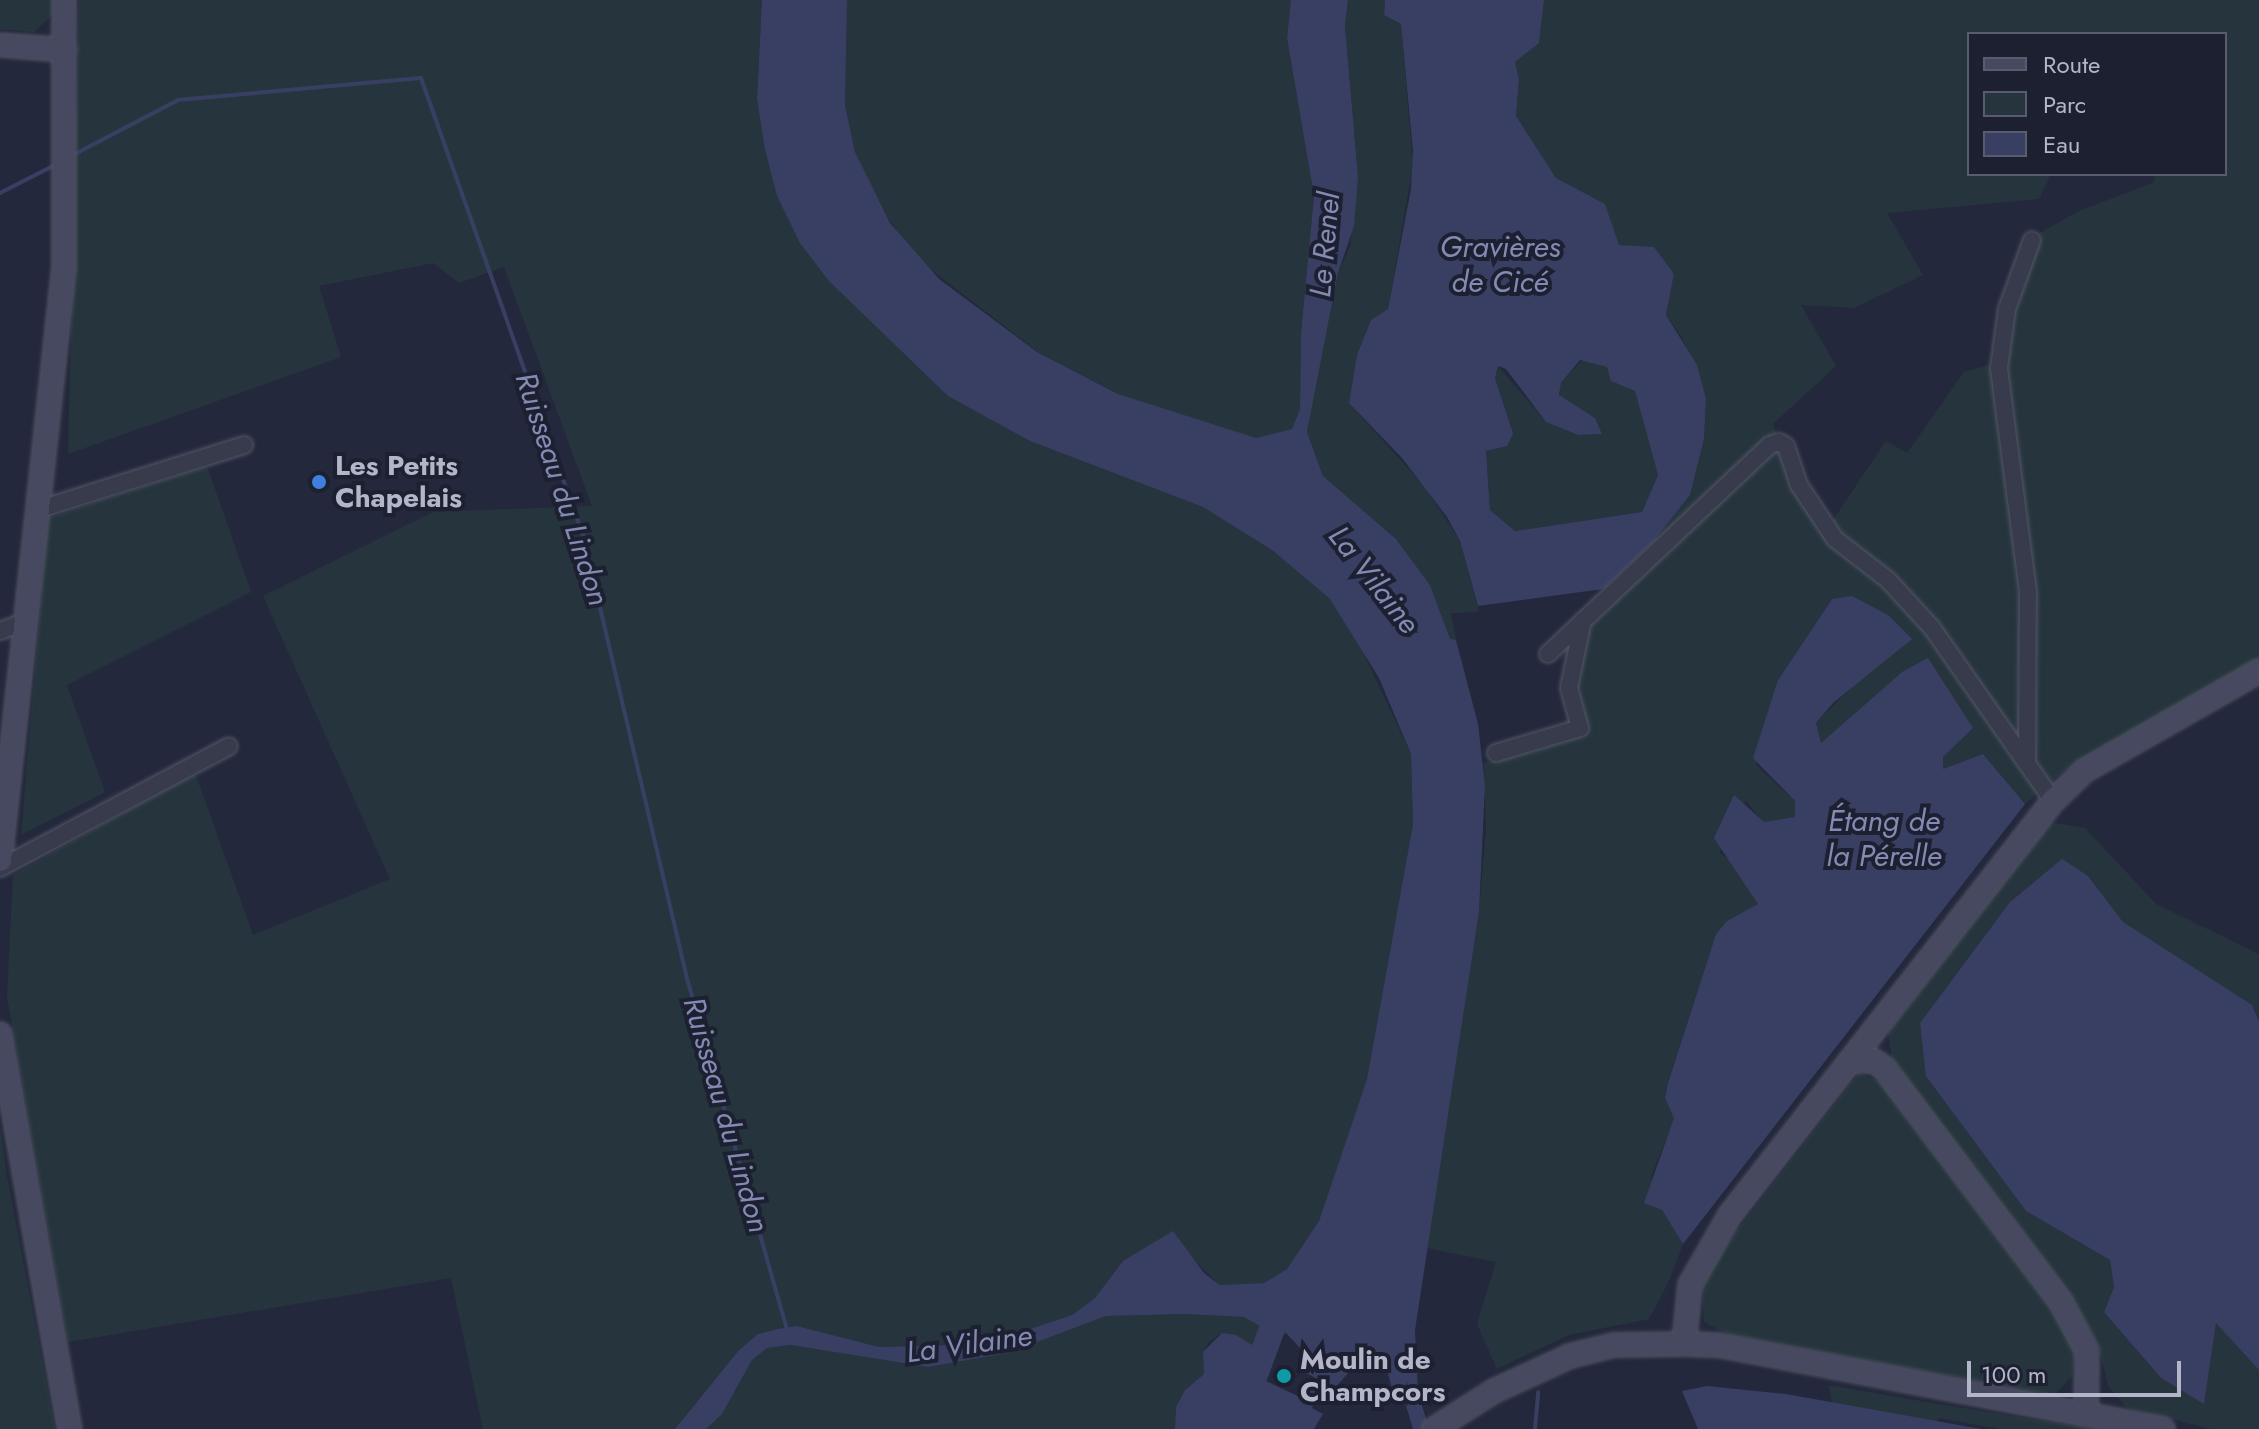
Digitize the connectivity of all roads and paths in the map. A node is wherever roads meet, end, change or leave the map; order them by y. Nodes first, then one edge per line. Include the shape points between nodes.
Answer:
1 (64, 0) edge
2 (0, 45) edge
3 (65, 50) junction
4 (2032, 240) dead end
5 (244, 445) dead end
6 (40, 509) junction
7 (1583, 620) junction
8 (28, 621) junction
9 (0, 631) edge
10 (1548, 654) dead end
11 (2259, 671) edge
12 (229, 746) dead end
13 (1496, 753) dead end
14 (2027, 761) junction
15 (2053, 801) junction
16 (0, 860) edge
17 (0, 868) edge
18 (1883, 1022) junction
19 (0, 1034) edge
20 (1851, 1061) junction
21 (1884, 1068) junction
22 (1684, 1344) junction
23 (2086, 1415) junction
24 (1440, 1424) edge
25 (70, 1429) edge
26 (2163, 1429) edge

1 - 3 main road
2 - 3 main road
3 - 6 main road via 64,267
4 - 14 street via 2007,309 1999,368 2028,592
5 - 6 street
6 - 8 main road
7 - 10 street
7 - 13 street via 1569,688 1580,728
7 - 14 street via 1779,442 1786,446 1799,485 1835,539 1888,580 1932,628
8 - 9 street
8 - 16 main road
11 - 15 main road via 2084,771
12 - 17 street
14 - 15 street
15 - 18 main road
18 - 20 main road
18 - 21 main road
19 - 25 main road
20 - 21 main road via 1874,1061
20 - 22 main road via 1711,1245 1690,1285
21 - 23 main road via 2078,1328 2087,1351
22 - 23 main road via 1718,1345
22 - 24 main road via 1614,1345 1570,1356
23 - 26 main road

